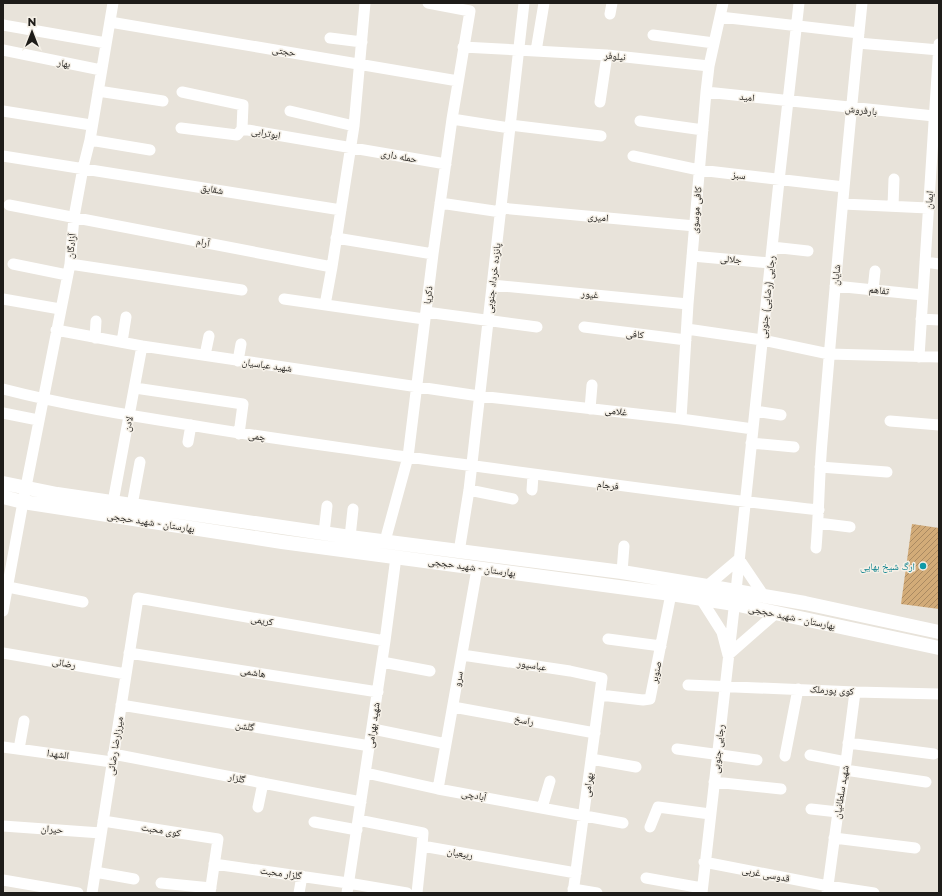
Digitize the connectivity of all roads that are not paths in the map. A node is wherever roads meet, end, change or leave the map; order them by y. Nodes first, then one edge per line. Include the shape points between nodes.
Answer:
1 (113, 3) edge
2 (365, 3) edge
3 (428, 3) edge
4 (524, 3) edge
5 (544, 3) edge
6 (723, 3) edge
7 (799, 3) edge
8 (862, 3) edge
9 (720, 17) junction
10 (110, 22) junction
11 (3, 25) edge
12 (796, 26) junction
13 (653, 35) dead end
14 (330, 38) dead end
15 (859, 38) junction
16 (362, 42) junction
17 (106, 43) junction
18 (714, 43) junction
19 (939, 44) edge
20 (463, 47) junction
21 (3, 50) edge
22 (939, 50) edge
23 (520, 51) junction
24 (536, 52) junction
25 (607, 55) junction
26 (361, 64) junction
27 (709, 66) junction
28 (101, 70) junction
29 (938, 79) edge
30 (458, 81) junction
31 (98, 91) junction
32 (182, 92) dead end
33 (706, 92) junction
34 (163, 101) dead end
35 (600, 102) dead end
36 (788, 102) junction
37 (852, 109) junction
38 (3, 111) edge
39 (290, 111) dead end
40 (936, 111) edge
41 (452, 119) junction
42 (640, 121) dead end
43 (91, 125) junction
44 (354, 126) junction
45 (510, 127) junction
46 (180, 128) dead end
47 (242, 129) junction
48 (703, 130) junction
49 (601, 136) dead end
50 (90, 140) junction
51 (351, 148) junction
52 (150, 150) dead end
53 (3, 156) edge
54 (633, 156) dead end
55 (446, 164) junction
56 (83, 168) junction
57 (699, 170) junction
58 (894, 179) dead end
59 (779, 180) junction
60 (844, 187) junction
61 (934, 190) edge
62 (440, 203) junction
63 (843, 204) junction
64 (9, 205) dead end
65 (893, 206) junction
66 (928, 208) junction
67 (341, 210) junction
68 (501, 210) junction
69 (74, 216) junction
70 (695, 226) junction
71 (336, 238) junction
72 (772, 247) junction
73 (808, 251) dead end
74 (433, 254) junction
75 (692, 256) junction
76 (770, 262) junction
77 (925, 262) junction
78 (12, 264) dead end
79 (939, 264) edge
80 (332, 267) junction
81 (68, 269) junction
82 (875, 271) dead end
83 (492, 285) junction
84 (835, 286) junction
85 (242, 290) dead end
86 (873, 290) junction
87 (923, 295) junction
88 (284, 298) dead end
89 (3, 299) edge
90 (325, 304) junction
91 (688, 304) junction
92 (60, 309) junction
93 (425, 315) junction
94 (126, 317) dead end
95 (922, 319) junction
96 (939, 320) edge
97 (96, 321) dead end
98 (488, 321) junction
99 (537, 327) dead end
100 (584, 327) dead end
101 (56, 330) junction
102 (686, 335) junction
103 (210, 336) dead end
104 (95, 338) junction
105 (762, 340) junction
106 (122, 342) junction
107 (241, 344) dead end
108 (142, 346) junction
109 (829, 354) junction
110 (205, 355) junction
111 (919, 357) junction
112 (939, 357) edge
113 (238, 361) junction
114 (592, 385) dead end
115 (416, 387) junction
116 (135, 388) junction
117 (3, 389) edge
118 (479, 396) junction
119 (43, 399) junction
120 (590, 409) junction
121 (755, 411) junction
122 (3, 413) edge
123 (781, 415) dead end
124 (130, 416) junction
125 (681, 419) junction
126 (38, 420) junction
127 (890, 421) dead end
128 (190, 425) junction
129 (939, 425) edge
130 (753, 429) junction
131 (239, 434) junction
132 (188, 442) dead end
133 (752, 443) junction
134 (794, 447) dead end
135 (408, 457) junction
136 (140, 462) dead end
137 (472, 465) junction
138 (820, 467) junction
139 (887, 472) dead end
140 (533, 475) junction
141 (3, 483) edge
142 (469, 490) junction
143 (532, 490) dead end
144 (24, 495) junction
145 (3, 497) edge
146 (513, 499) dead end
147 (113, 502) junction
148 (745, 502) junction
149 (132, 505) junction
150 (327, 506) dead end
151 (353, 509) dead end
152 (819, 510) junction
153 (818, 523) junction
154 (850, 527) dead end
155 (324, 533) junction
156 (350, 537) junction
157 (385, 541) junction
158 (624, 546) dead end
159 (816, 548) dead end
160 (396, 557) junction
161 (459, 559) junction
162 (739, 559) junction
163 (8, 561) edge
164 (477, 569) junction
165 (622, 572) junction
166 (707, 586) junction
167 (8, 587) junction
168 (675, 590) junction
169 (764, 596) junction
170 (138, 598) joint
171 (735, 598) junction
172 (701, 599) junction
173 (84, 602) dead end
174 (805, 603) junction
175 (3, 611) edge
176 (776, 613) junction
177 (802, 619) junction
178 (939, 632) edge
179 (608, 639) dead end
180 (385, 641) junction
181 (661, 646) junction
182 (939, 648) edge
183 (3, 653) edge
184 (129, 653) junction
185 (462, 655) junction
186 (728, 655) junction
187 (382, 662) junction
188 (430, 671) dead end
189 (126, 674) junction
190 (602, 678) joint
191 (688, 685) dead end
192 (725, 687) junction
193 (798, 689) junction
194 (378, 692) junction
195 (855, 692) junction
196 (939, 694) edge
197 (600, 695) junction
198 (121, 705) junction
199 (453, 707) junction
200 (24, 721) dead end
201 (372, 729) junction
202 (595, 733) junction
203 (848, 743) junction
204 (446, 744) junction
205 (370, 746) junction
206 (3, 747) edge
207 (19, 749) junction
208 (677, 750) dead end
209 (934, 754) dead end
210 (717, 755) junction
211 (810, 755) dead end
212 (785, 756) dead end
213 (113, 758) junction
214 (591, 759) junction
215 (757, 760) dead end
216 (846, 766) junction
217 (636, 767) dead end
218 (366, 773) junction
219 (550, 781) dead end
220 (714, 782) junction
221 (926, 782) dead end
222 (263, 783) junction
223 (438, 789) junction
224 (781, 789) dead end
225 (361, 802) junction
226 (258, 807) dead end
227 (542, 808) junction
228 (811, 809) dead end
229 (838, 812) junction
230 (710, 814) junction
231 (584, 815) junction
232 (103, 821) junction
233 (314, 822) dead end
234 (623, 823) dead end
235 (358, 825) junction
236 (3, 826) edge
237 (650, 827) dead end
238 (101, 833) junction
239 (834, 838) junction
240 (422, 846) junction
241 (914, 848) dead end
242 (704, 862) junction
243 (214, 864) junction
244 (95, 872) junction
245 (576, 873) junction
246 (302, 876) junction
247 (134, 878) dead end
248 (646, 878) dead end
249 (3, 880) edge
250 (161, 883) dead end
251 (348, 888) edge
252 (827, 890) edge
253 (210, 891) edge
254 (573, 891) edge
255 (702, 891) edge
256 (78, 893) edge
257 (92, 893) edge
258 (299, 893) edge
259 (407, 893) edge
260 (417, 893) edge
261 (597, 893) edge
262 (874, 893) edge

1 - 10 street, آزادگان
2 - 16 street
3 - 20 street, ذکریا via 470,11
4 - 23 street, پانزده خرداد جنوبی
5 - 24 street
6 - 9 street, کافی موسوی
7 - 12 street, رجایی (رضایی) جنوبی
8 - 15 street, شایان
9 - 12 street
9 - 18 street, کافی موسوی
10 - 17 street, آزادگان
10 - 26 street, حجتی
11 - 17 street
12 - 15 street
12 - 36 street, رجایی (رضایی) جنوبی
13 - 18 street
14 - 16 street
15 - 22 street
15 - 37 street, شایان
16 - 26 street
17 - 28 street, آزادگان
18 - 27 street, کافی موسوی
19 - 22 street, ایمان
20 - 23 street
20 - 30 street, ذکریا
21 - 28 street, بهار
22 - 29 street, ایمان
23 - 24 street, نیلوفر
23 - 45 street, پانزده خرداد جنوبی
24 - 25 street, نیلوفر
25 - 27 street, نیلوفر
25 - 35 street
26 - 30 street, حجتی
26 - 44 street
27 - 33 street, کافی موسوی
28 - 31 street, آزادگان
29 - 40 street, ایمان
30 - 41 street, ذکریا
31 - 34 street
31 - 43 street, آزادگان
32 - 47 street, ابوترابی via 243,105
33 - 36 street, امید
33 - 48 street, کافی موسوی
36 - 37 street, بارفروش
36 - 59 street, رجایی (رضایی) جنوبی
37 - 40 street, بارفروش
37 - 60 street, شایان
38 - 43 street
39 - 44 street
40 - 61 street, ایمان
41 - 45 street
41 - 55 street, ذکریا
42 - 48 street
43 - 50 street, آزادگان
44 - 51 street
45 - 49 street
45 - 68 street, پانزده خرداد جنوبی
46 - 47 street via 237,135
47 - 51 street, ابوترابی
48 - 57 street, کافی موسوی
50 - 52 street
50 - 56 street, آزادگان
51 - 55 street, حمله داری
51 - 67 street
53 - 56 street, شقایق
54 - 57 street, سبز
55 - 62 street, ذکریا
56 - 67 street, شقایق
56 - 69 street, آزادگان
57 - 59 street, سبز
57 - 70 street, کافی موسوی
58 - 65 street
59 - 60 street, سبز
59 - 72 street, رجایی (رضایی) جنوبی
60 - 63 street, شایان
61 - 66 street, ایمان
62 - 68 street, امیری
62 - 74 street, ذکریا
63 - 65 street
63 - 84 street, شایان
64 - 69 street, آرام
65 - 66 street
66 - 77 street, ایمان
67 - 71 street
68 - 70 street, امیری
68 - 83 street, پانزده خرداد جنوبی
69 - 80 street, آرام
69 - 81 street, آزادگان
70 - 75 street, کافی موسوی
71 - 74 street
71 - 80 street
72 - 73 street
72 - 76 street, رجایی (رضایی) جنوبی
74 - 93 street, ذکریا
75 - 76 street, جلالی
75 - 91 street, کافی موسوی
76 - 105 street, رجایی (رضایی) جنوبی
77 - 79 street
77 - 87 street, ایمان
78 - 81 street
80 - 90 street
81 - 85 street
81 - 92 street, آزادگان
82 - 86 street
83 - 91 street, غیور
83 - 98 street, پانزده خرداد جنوبی
84 - 86 street, تفاهم
84 - 109 street, شایان
86 - 87 street, تفاهم
87 - 95 street, ایمان
88 - 90 street
89 - 92 street
90 - 93 street
91 - 102 street, کافی موسوی
92 - 101 street, آزادگان
93 - 98 street
93 - 115 street, ذکریا
94 - 106 street
95 - 96 street
95 - 111 street, ایمان
97 - 104 street
98 - 99 street
98 - 118 street, پانزده خرداد جنوبی
100 - 102 street, کافی
101 - 104 street, شهید عباسیان
101 - 119 street, آزادگان
102 - 105 street, کافی
102 - 125 street, کافی موسوی
103 - 110 street
104 - 106 street, شهید عباسیان
105 - 109 street, کافی
105 - 121 street, رجایی (رضایی) جنوبی
106 - 108 street, شهید عباسیان
107 - 113 street
108 - 110 street, شهید عباسیان
108 - 116 street, لادن
109 - 111 street, کافی
109 - 138 street, شایان
110 - 113 street, شهید عباسیان
111 - 112 street, کافی
113 - 115 street, شهید عباسیان
114 - 120 street
115 - 118 street, شهید عباسیان
115 - 135 street, ذکریا
116 - 124 street, لادن
116 - 131 street via 244,404
117 - 119 street, چمی
118 - 120 street, غلامی
118 - 137 street, پانزده خرداد جنوبی
119 - 124 street, چمی
119 - 126 street, آزادگان
120 - 125 street, غلامی
121 - 123 street
121 - 130 street, رجایی (رضایی) جنوبی
122 - 126 street
124 - 128 street, چمی
124 - 147 street, لادن
125 - 130 street, غلامی
126 - 144 street, آزادگان
127 - 129 street
128 - 131 street, چمی
128 - 132 street
130 - 133 street, رجایی (رضایی) جنوبی
131 - 135 street, چمی
133 - 134 street
133 - 148 street, رجایی (رضایی) جنوبی
135 - 137 street, چمی
135 - 157 street, ذکریا
136 - 149 street
137 - 140 street, فرجام
137 - 142 street, پانزده خرداد جنوبی
138 - 139 street
138 - 152 street, شایان
140 - 143 street
140 - 148 street, فرجام
141 - 144 main road, بهارستان - شهید حججی
142 - 146 street
142 - 161 street, پانزده خرداد جنوبی
144 - 145 main road, بهارستان - شهید حججی
144 - 147 main road, بهارستان - شهید حججی via 57,494
144 - 160 main road, بهارستان - شهید حججی via 282,542
144 - 163 street, آزادگان
147 - 149 main road, بهارستان - شهید حججی
148 - 152 street, فرجام
148 - 162 street, رجایی (رضایی) جنوبی
149 - 155 main road, بهارستان - شهید حججی
150 - 155 street
151 - 156 street
152 - 153 street, شایان
153 - 154 street
153 - 159 street, شایان
155 - 156 main road, بهارستان - شهید حججی
156 - 157 main road, بهارستان - شهید حججی
157 - 161 main road, بهارستان - شهید حججی
158 - 165 street
160 - 161 main road, بهارستان - شهید حججی
160 - 180 street, شهید بهرامی
161 - 164 main road, بهارستان - شهید حججی
161 - 165 main road, بهارستان - شهید حججی
162 - 166 street
162 - 169 street
162 - 171 street, رجایی (رضایی) جنوبی
163 - 167 street, آزادگان
164 - 168 main road, بهارستان - شهید حججی
164 - 185 street, سرو
165 - 168 main road, بهارستان - شهید حججی
166 - 168 main road, بهارستان - شهید حججی
166 - 171 main road, بهارستان - شهید حججی
167 - 173 street
167 - 175 street, آزادگان
168 - 172 main road, بهارستان - شهید حججی
168 - 181 street, صنوبر
169 - 171 main road, بهارستان - شهید حججی
169 - 174 main road, بهارستان - شهید حججی
170 - 180 street, کریمی
170 - 184 street, میرزارضا رضائی
171 - 172 main road, بهارستان - شهید حججی
171 - 176 main road, بهارستان - شهید حججی
171 - 186 street, رجایی جنوبی
172 - 186 street via 722,632
174 - 177 main road via 797,610
174 - 178 main road, بهارستان - شهید حججی
176 - 177 main road, بهارستان - شهید حججی
176 - 186 street
177 - 182 main road, بهارستان - شهید حججی
179 - 181 street
180 - 187 street, شهید بهرامی
181 - 197 street, صنوبر via 650,699
183 - 189 street, رضائی
184 - 189 street, میرزارضا رضائی
184 - 194 street, هاشمی
185 - 190 street, عباسپور
185 - 199 street, سرو
186 - 192 street, رجایی جنوبی
187 - 188 street
187 - 194 street, شهید بهرامی
189 - 198 street, میرزارضا رضائی
190 - 197 street, بهرامی
191 - 192 street, کوی پورملک
192 - 193 street, کوی پورملک
192 - 210 street, رجایی جنوبی
193 - 195 street, کوی پورملک
193 - 212 street
194 - 201 street, شهید بهرامی
195 - 196 street, کوی پورملک
195 - 203 street, شهید سلطانیان
197 - 202 street, بهرامی
198 - 205 street, گلشن
198 - 213 street, میرزارضا رضائی
199 - 202 street, راسخ
199 - 204 street, سرو
200 - 207 street
201 - 204 street
201 - 205 street, شهید بهرامی
202 - 214 street, بهرامی
203 - 209 street
203 - 216 street, شهید سلطانیان
204 - 223 street, سرو
205 - 218 street, شهید بهرامی
206 - 207 street, الشهدا
207 - 213 street, الشهدا
208 - 210 street
210 - 215 street
210 - 220 street, رجایی جنوبی
211 - 216 street
213 - 222 street, گلزار
213 - 232 street, میرزارضا رضائی
214 - 217 street
214 - 231 street, بهرامی
216 - 221 street
216 - 229 street, شهید سلطانیان
218 - 223 street, آبادچی
218 - 225 street, شهید بهرامی
219 - 227 street
220 - 224 street
220 - 230 street, رجایی جنوبی
222 - 225 street, گلزار
222 - 226 street
223 - 227 street, آبادچی
225 - 235 street, شهید بهرامی
227 - 231 street, آبادچی
228 - 229 street
229 - 239 street, شهید سلطانیان
230 - 237 street via 658,807
230 - 242 street, رجایی جنوبی
231 - 234 street, آبادچی
231 - 245 street, بهرامی
232 - 238 street, میرزارضا رضائی
232 - 243 street, کوی محبت via 218,839
233 - 235 street
235 - 240 street via 423,833
235 - 251 street, شهید بهرامی
236 - 238 street, حیران
238 - 244 street, میرزارضا رضائی
239 - 241 street
239 - 252 street, شهید سلطانیان
240 - 245 street, ربیعیان
240 - 260 street
242 - 252 street, قدوسی غربی
242 - 255 street, رجایی جنوبی
243 - 246 street, گلزار محبت
243 - 253 street
244 - 247 street
244 - 257 street, میرزارضا رضائی
245 - 254 street, بهرامی
246 - 251 street, گلزار محبت
246 - 258 street
248 - 255 street
249 - 256 street
250 - 253 street
251 - 259 street, گلزار محبت
252 - 262 street, قدوسی غربی
254 - 261 street

